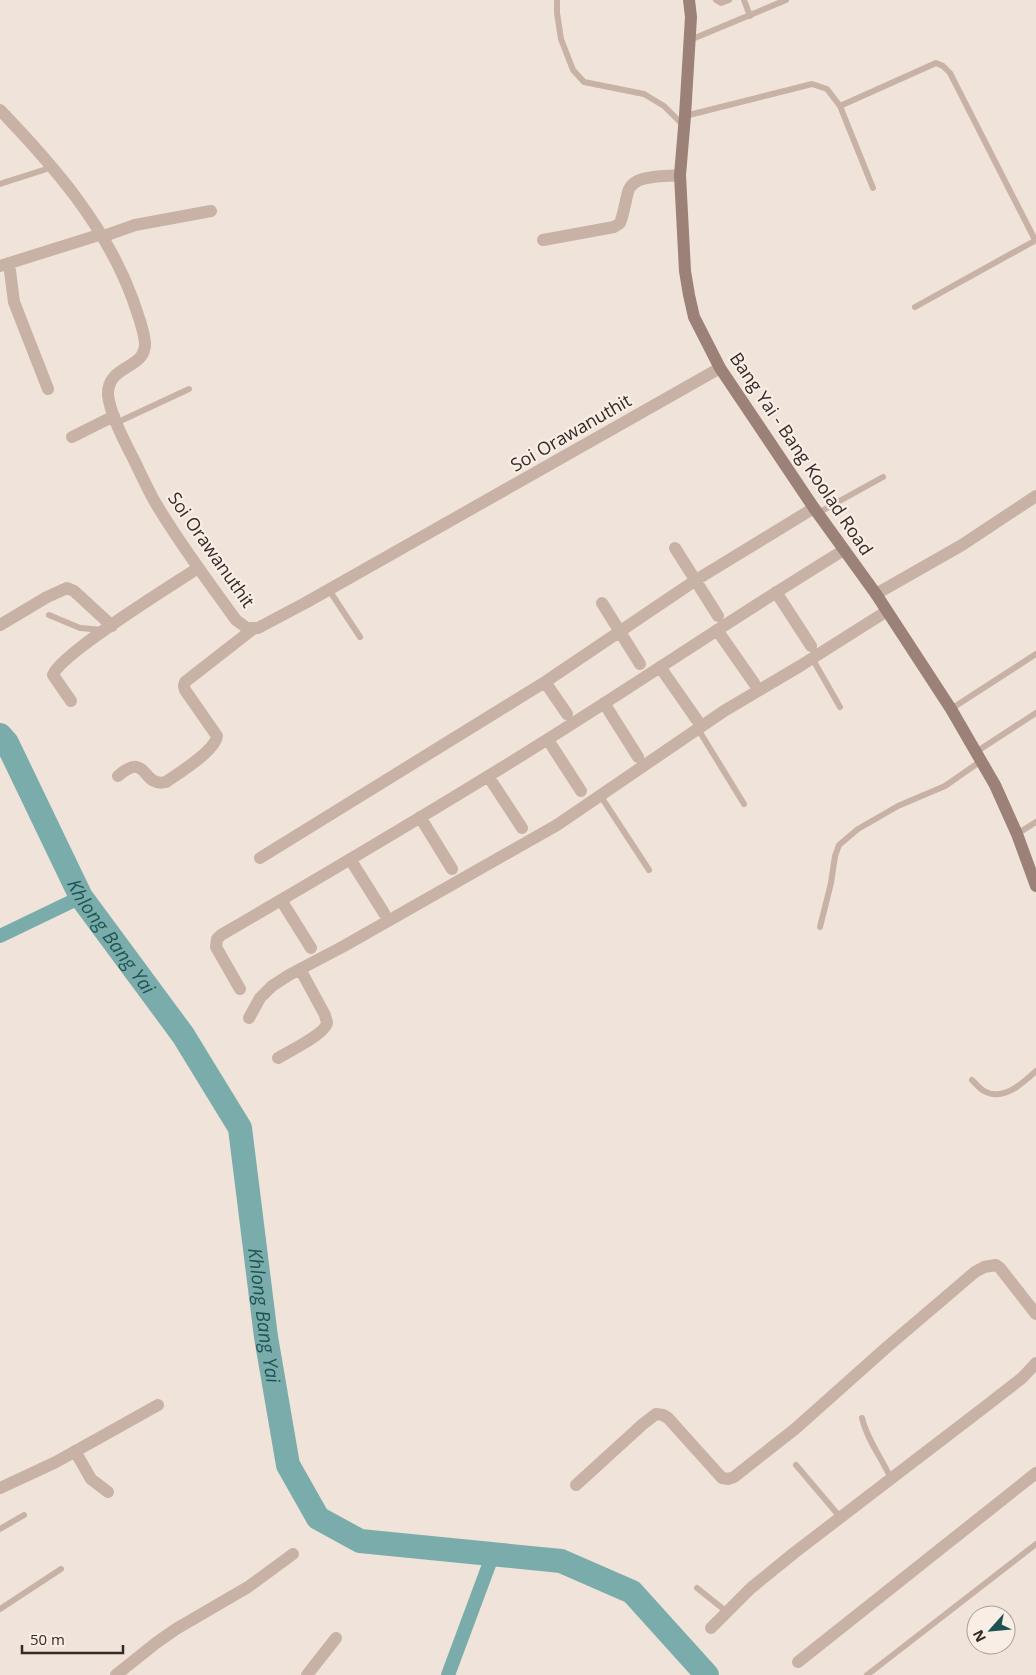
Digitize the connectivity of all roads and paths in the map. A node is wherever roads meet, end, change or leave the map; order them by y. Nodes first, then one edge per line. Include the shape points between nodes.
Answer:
1 (557, 0) edge
2 (689, 0) edge
3 (716, 0) edge
4 (729, 0) edge
5 (744, 0) edge
6 (786, 0) edge
7 (750, 16) junction
8 (690, 40) junction
9 (840, 106) junction
10 (0, 110) edge
11 (685, 121) junction
12 (54, 168) junction
13 (680, 175) junction
14 (0, 184) edge
15 (873, 188) dead end
16 (211, 211) dead end
17 (103, 235) junction
18 (543, 240) dead end
19 (1035, 240) edge
20 (5, 264) edge
21 (915, 307) dead end
22 (720, 368) junction
23 (189, 388) dead end
24 (48, 389) dead end
25 (115, 419) junction
26 (72, 437) dead end
27 (883, 477) dead end
28 (1036, 496) edge
29 (816, 511) junction
30 (675, 548) dead end
31 (844, 550) junction
32 (198, 568) junction
33 (696, 580) junction
34 (329, 590) junction
35 (776, 592) junction
36 (876, 594) junction
37 (602, 603) dead end
38 (887, 611) junction
39 (49, 615) dead end
40 (718, 616) dead end
41 (0, 625) edge
42 (109, 628) junction
43 (253, 629) junction
44 (717, 630) junction
45 (620, 631) junction
46 (360, 637) dead end
47 (812, 652) junction
48 (1036, 654) edge
49 (640, 664) dead end
50 (660, 667) junction
51 (545, 682) junction
52 (754, 683) dead end
53 (71, 701) dead end
54 (604, 703) junction
55 (840, 707) dead end
56 (951, 709) junction
57 (1036, 713) edge
58 (567, 714) dead end
59 (697, 724) junction
60 (548, 740) junction
61 (979, 756) junction
62 (638, 757) dead end
63 (118, 776) dead end
64 (488, 776) junction
65 (581, 790) dead end
66 (600, 794) junction
67 (744, 804) dead end
68 (420, 817) junction
69 (1036, 822) edge
70 (522, 828) dead end
71 (1017, 834) junction
72 (260, 858) dead end
73 (350, 859) junction
74 (452, 869) dead end
75 (650, 870) dead end
76 (1036, 886) edge
77 (281, 900) junction
78 (384, 912) dead end
79 (820, 927) dead end
80 (311, 948) dead end
81 (300, 969) junction
82 (240, 989) dead end
83 (249, 1018) dead end
84 (278, 1058) dead end
85 (1036, 1072) edge
86 (972, 1080) dead end
87 (1036, 1314) edge
88 (1036, 1363) edge
89 (158, 1405) dead end
90 (862, 1418) dead end
91 (75, 1451) junction
92 (796, 1465) dead end
93 (1036, 1472) edge
94 (891, 1479) junction
95 (576, 1485) dead end
96 (0, 1488) edge
97 (108, 1492) dead end
98 (24, 1514) dead end
99 (840, 1517) junction
100 (0, 1529) edge
101 (1036, 1544) edge
102 (292, 1554) dead end
103 (61, 1569) dead end
104 (696, 1588) dead end
105 (0, 1609) edge
106 (727, 1612) junction
107 (711, 1628) dead end
108 (336, 1638) dead end
109 (798, 1662) dead end
110 (116, 1675) edge
111 (307, 1675) edge
112 (867, 1675) edge

1 - 11 lane via 561,39 573,70 584,82 644,94
2 - 8 street, Bang Yai - Bang Koolad Road
3 - 4 lane via 721,3
5 - 7 lane
6 - 7 lane
7 - 8 lane
8 - 11 street, Bang Yai - Bang Koolad Road
9 - 11 lane via 827,89 812,84
9 - 15 lane
9 - 19 lane via 936,63 943,66 950,73
10 - 12 street, Soi Orawanuthit
11 - 13 street, Bang Yai - Bang Koolad Road
12 - 14 lane
12 - 17 street, Soi Orawanuthit
13 - 18 street via 638,180 632,184 620,223 614,227
13 - 22 street, Bang Yai - Bang Koolad Road via 688,296 694,317
16 - 17 street via 135,225
17 - 20 street
17 - 25 street, Soi Orawanuthit via 124,276 145,343 140,358 113,377 110,384 108,396
19 - 21 lane
20 - 24 street via 14,302
22 - 29 street, Bang Yai - Bang Koolad Road
22 - 34 street, Soi Orawanuthit
23 - 25 lane
25 - 26 street
25 - 32 street, Soi Orawanuthit via 155,501
27 - 29 lane
28 - 36 street via 962,545
29 - 31 street, Bang Yai - Bang Koolad Road
29 - 33 street
30 - 33 street
31 - 35 street
31 - 36 street, Bang Yai - Bang Koolad Road
32 - 42 street
32 - 43 street, Soi Orawanuthit via 236,620
33 - 40 street
33 - 45 street
34 - 43 street, Soi Orawanuthit
34 - 46 lane
35 - 44 street
35 - 47 street
36 - 38 street, Bang Yai - Bang Koolad Road
37 - 45 street
38 - 47 street
38 - 56 street, Bang Yai - Bang Koolad Road
39 - 42 lane via 80,628
41 - 42 street via 67,588 74,591
42 - 53 street via 55,671 56,681
43 - 63 street via 185,682 185,690 217,736 210,749 161,784 135,766
44 - 50 street
44 - 52 street
45 - 49 street
45 - 51 street
47 - 55 lane
47 - 59 street via 724,711
48 - 56 lane
50 - 54 street
50 - 59 street
51 - 58 street
51 - 72 street
54 - 60 street
54 - 62 street
56 - 61 street, Bang Yai - Bang Koolad Road
57 - 61 lane
59 - 66 street
59 - 67 lane
60 - 64 street
60 - 65 street
61 - 71 street, Bang Yai - Bang Koolad Road
61 - 79 lane via 945,786 898,806 840,845
64 - 68 street
64 - 70 street
66 - 75 lane
66 - 81 street via 557,825
68 - 73 street
68 - 74 street
69 - 71 lane
71 - 76 street, Bang Yai - Bang Koolad Road
73 - 77 street
73 - 78 street
77 - 80 street
77 - 82 street via 217,939 216,947
81 - 83 street via 272,986 260,998
81 - 84 street via 327,1022 316,1035
85 - 86 lane via 1016,1088 1001,1094 985,1092
87 - 95 street via 1000,1268 996,1265 984,1267 734,1477 722,1478 668,1418 656,1414
88 - 94 street via 1022,1378
89 - 91 street
90 - 94 lane via 864,1430
91 - 96 street
91 - 97 street via 91,1479
92 - 99 lane
93 - 109 street
94 - 99 street
98 - 100 lane
99 - 106 street via 751,1588
101 - 112 lane
102 - 110 street via 248,1587 176,1629
103 - 105 lane
104 - 106 lane
106 - 107 street
108 - 111 street

